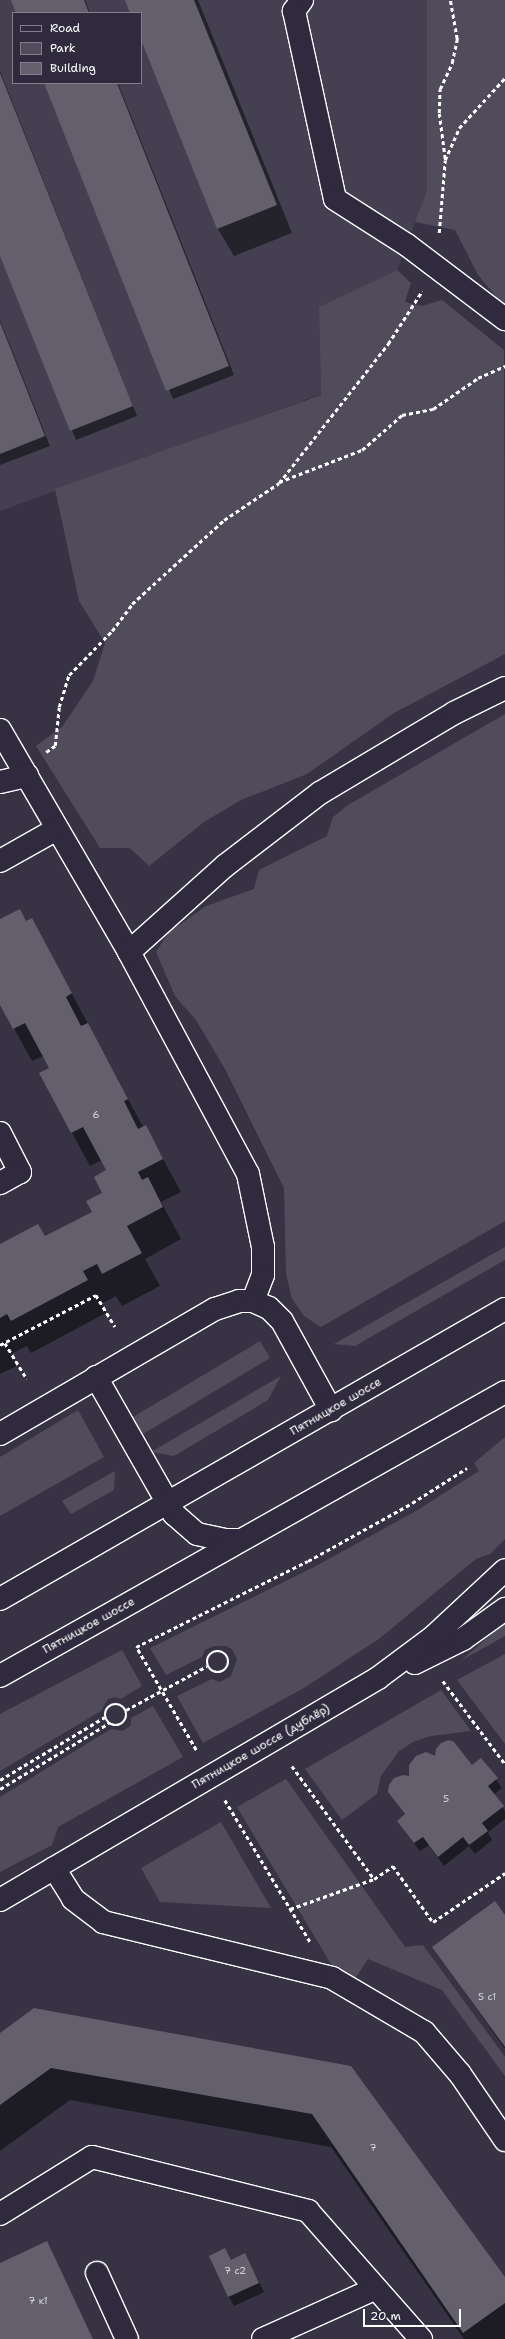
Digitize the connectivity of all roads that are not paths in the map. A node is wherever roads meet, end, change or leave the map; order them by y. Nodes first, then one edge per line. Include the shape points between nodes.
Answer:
1 (302, 0) edge
2 (505, 319) edge
3 (505, 688) edge
4 (0, 730) edge
5 (25, 773) junction
6 (0, 782) edge
7 (57, 829) junction
8 (0, 861) edge
9 (129, 952) junction
10 (0, 1133) edge
11 (0, 1183) edge
12 (253, 1301) junction
13 (505, 1309) edge
14 (96, 1377) junction
15 (505, 1392) edge
16 (495, 1401) edge
17 (331, 1410) junction
18 (0, 1434) edge
19 (167, 1502) junction
20 (240, 1540) junction
21 (505, 1570) edge
22 (0, 1599) edge
23 (505, 1608) edge
24 (0, 1676) edge
25 (378, 1678) junction
26 (54, 1868) junction
27 (0, 1900) edge
28 (505, 2140) edge
29 (0, 2214) edge
30 (97, 2273) dead end
31 (374, 2289) junction
32 (127, 2339) edge
33 (263, 2339) edge
34 (421, 2339) edge

1 - 2 street via 294,11 335,199 407,244
3 - 9 street via 454,713 320,793 226,865
4 - 5 street
5 - 6 street
5 - 7 street
7 - 8 street
7 - 9 street
9 - 12 street via 248,1174 263,1247 263,1275
10 - 11 street via 20,1172
12 - 14 street via 239,1301 215,1308
12 - 17 street via 269,1308 282,1321
13 - 17 street, Пятницкое шоссе
14 - 18 street
14 - 19 street
15 - 16 street, Пятницкое шоссе
16 - 20 street, Пятницкое шоссе
17 - 19 street, Пятницкое шоссе
19 - 20 street via 185,1526 197,1534 225,1540
19 - 22 street, Пятницкое шоссе
20 - 24 street, Пятницкое шоссе
21 - 25 street, Пятницкое шоссе (дублёр) via 433,1637
23 - 25 street via 463,1639 421,1661
25 - 26 street, Пятницкое шоссе (дублёр)
26 - 27 street, Пятницкое шоссе (дублёр)
26 - 28 street via 73,1899 103,1922 332,1978 424,2032 460,2074
29 - 31 street via 92,2157 308,2212
30 - 32 street
31 - 33 street
31 - 34 street

